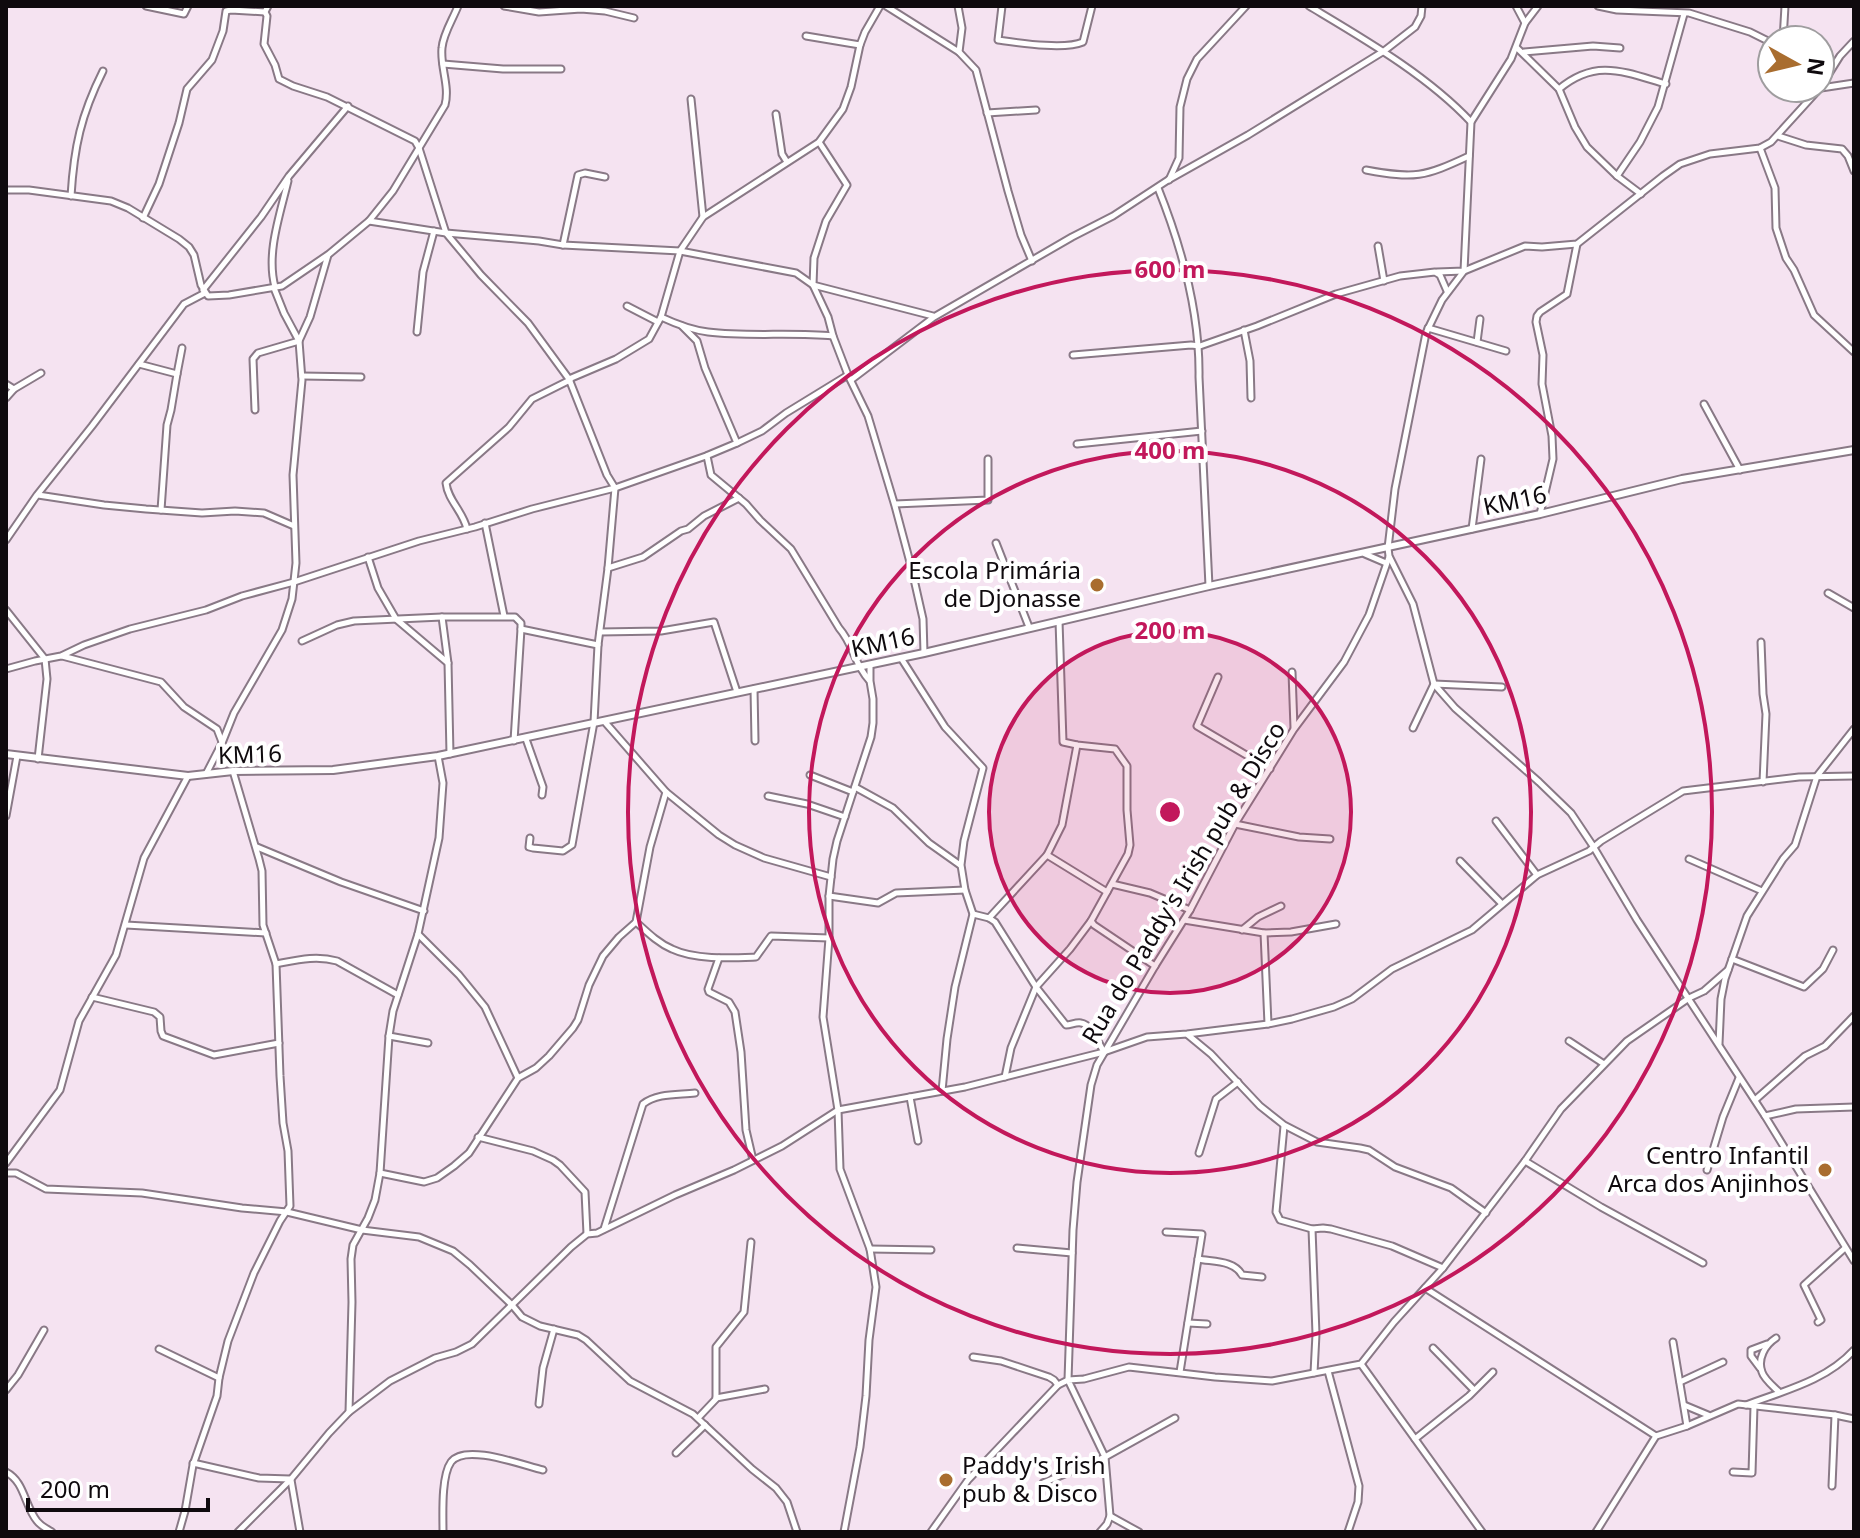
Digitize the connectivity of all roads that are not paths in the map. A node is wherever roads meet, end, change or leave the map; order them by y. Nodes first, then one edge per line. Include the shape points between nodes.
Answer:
1 (146, 6) edge
2 (188, 6) edge
3 (458, 6) edge
4 (504, 6) edge
5 (883, 6) edge
6 (958, 6) edge
7 (1002, 6) edge
8 (1092, 6) edge
9 (1246, 6) edge
10 (1309, 6) edge
11 (1422, 6) edge
12 (1516, 6) edge
13 (1538, 6) edge
14 (1598, 6) edge
15 (225, 8) edge
16 (267, 9) edge
17 (1688, 11) edge
18 (634, 18) dead end
19 (1525, 23) junction
20 (1756, 35) edge
21 (806, 36) dead end
22 (1854, 41) edge
23 (860, 45) junction
24 (1517, 48) junction
25 (1620, 48) dead end
26 (1384, 51) junction
27 (959, 52) junction
28 (1523, 53) junction
29 (1836, 62) edge
30 (443, 64) junction
31 (561, 69) dead end
32 (103, 71) dead end
33 (1666, 84) junction
34 (1559, 89) junction
35 (691, 99) dead end
36 (1806, 104) edge
37 (348, 106) junction
38 (1036, 110) dead end
39 (987, 113) junction
40 (776, 114) dead end
41 (1471, 122) junction
42 (1778, 136) junction
43 (819, 142) junction
44 (419, 148) junction
45 (1760, 148) junction
46 (1469, 156) junction
47 (787, 162) junction
48 (1366, 170) dead end
49 (1854, 171) edge
50 (289, 176) junction
51 (1617, 176) junction
52 (605, 177) dead end
53 (1168, 180) junction
54 (1158, 188) junction
55 (6, 190) edge
56 (1641, 194) junction
57 (71, 196) junction
58 (703, 217) junction
59 (143, 218) junction
60 (370, 221) junction
61 (434, 231) junction
62 (446, 233) junction
63 (1577, 244) junction
64 (563, 245) junction
65 (1378, 246) dead end
66 (680, 251) junction
67 (329, 254) junction
68 (1032, 261) junction
69 (1464, 271) junction
70 (1435, 272) junction
71 (1384, 281) junction
72 (813, 285) junction
73 (274, 287) junction
74 (1447, 291) junction
75 (204, 292) junction
76 (627, 306) dead end
77 (934, 317) junction
78 (1480, 319) dead end
79 (660, 320) junction
80 (682, 326) junction
81 (1428, 328) junction
82 (1244, 330) junction
83 (417, 332) dead end
84 (833, 336) junction
85 (299, 341) junction
86 (1477, 342) junction
87 (1200, 346) junction
88 (182, 348) dead end
89 (1506, 351) dead end
90 (1854, 352) edge
91 (1073, 355) dead end
92 (139, 364) junction
93 (41, 373) dead end
94 (177, 374) junction
95 (302, 376) junction
96 (361, 377) dead end
97 (849, 378) junction
98 (570, 380) junction
99 (6, 384) edge
100 (14, 389) junction
101 (6, 398) edge
102 (1251, 398) dead end
103 (1704, 404) dead end
104 (255, 410) dead end
105 (1202, 431) junction
106 (737, 443) junction
107 (1077, 444) dead end
108 (1854, 450) edge
109 (706, 456) junction
110 (988, 459) dead end
111 (1481, 459) dead end
112 (1741, 470) junction
113 (615, 488) junction
114 (37, 495) junction
115 (739, 498) junction
116 (895, 504) junction
117 (161, 510) junction
118 (1540, 514) junction
119 (485, 523) junction
120 (294, 526) junction
121 (467, 529) junction
122 (1472, 529) junction
123 (6, 540) edge
124 (996, 543) dead end
125 (1389, 552) junction
126 (1365, 554) junction
127 (368, 557) junction
128 (1386, 563) junction
129 (608, 568) junction
130 (294, 582) junction
131 (1209, 586) junction
132 (1828, 593) dead end
133 (1854, 608) edge
134 (6, 610) edge
135 (442, 617) junction
136 (505, 617) junction
137 (396, 619) junction
138 (1059, 621) junction
139 (1029, 627) junction
140 (521, 629) junction
141 (600, 632) junction
142 (302, 641) dead end
143 (1761, 642) dead end
144 (598, 645) junction
145 (924, 653) junction
146 (61, 656) junction
147 (901, 658) junction
148 (45, 659) junction
149 (448, 663) junction
150 (870, 665) junction
151 (858, 667) junction
152 (6, 669) edge
153 (1292, 672) dead end
154 (1218, 677) dead end
155 (870, 681) junction
156 (1434, 684) junction
157 (1502, 687) dead end
158 (754, 689) junction
159 (737, 692) junction
160 (603, 720) junction
161 (594, 722) junction
162 (229, 726) junction
163 (1413, 728) dead end
164 (217, 729) junction
165 (1294, 729) junction
166 (1854, 729) edge
167 (526, 739) junction
168 (514, 741) junction
169 (755, 741) dead end
170 (222, 743) junction
171 (1077, 745) junction
172 (6, 754) edge
173 (450, 754) junction
174 (17, 756) junction
175 (438, 756) junction
176 (38, 759) junction
177 (1270, 769) junction
178 (233, 771) junction
179 (205, 775) junction
180 (810, 775) dead end
181 (188, 776) junction
182 (1817, 776) junction
183 (1854, 776) edge
184 (1763, 782) junction
185 (854, 790) junction
186 (666, 792) junction
187 (542, 795) dead end
188 (768, 796) dead end
189 (6, 816) edge
190 (845, 817) junction
191 (1496, 821) dead end
192 (1235, 824) junction
193 (530, 838) dead end
194 (1330, 839) dead end
195 (256, 846) junction
196 (1593, 846) junction
197 (1047, 855) junction
198 (1689, 859) dead end
199 (1460, 861) dead end
200 (961, 865) junction
201 (1537, 875) junction
202 (831, 877) junction
203 (1112, 884) junction
204 (965, 890) junction
205 (1762, 891) junction
206 (1107, 892) junction
207 (829, 896) junction
208 (1502, 904) junction
209 (1281, 906) dead end
210 (1190, 910) junction
211 (424, 911) junction
212 (973, 914) junction
213 (989, 918) junction
214 (1184, 920) junction
215 (1091, 921) junction
216 (636, 922) junction
217 (1336, 924) dead end
218 (126, 925) junction
219 (1241, 931) junction
220 (266, 933) junction
221 (1264, 933) junction
222 (418, 934) junction
223 (829, 938) junction
224 (1833, 950) dead end
225 (719, 958) junction
226 (1732, 959) junction
227 (276, 964) junction
228 (1155, 966) junction
229 (1728, 970) junction
230 (1036, 987) junction
231 (398, 995) junction
232 (92, 997) junction
233 (1689, 998) junction
234 (1854, 1016) edge
235 (1268, 1024) junction
236 (1187, 1034) junction
237 (389, 1036) junction
238 (1569, 1041) dead end
239 (279, 1043) junction
240 (428, 1043) dead end
241 (1719, 1045) junction
242 (1104, 1052) junction
243 (1604, 1064) junction
244 (1005, 1077) junction
245 (1739, 1077) junction
246 (518, 1078) junction
247 (1238, 1082) junction
248 (942, 1091) junction
249 (695, 1093) dead end
250 (910, 1097) junction
251 (1755, 1100) junction
252 (1854, 1107) edge
253 (838, 1110) junction
254 (1765, 1116) junction
255 (1284, 1125) junction
256 (478, 1137) junction
257 (918, 1141) dead end
258 (1199, 1153) dead end
259 (12, 1155) junction
260 (753, 1160) junction
261 (1525, 1161) junction
262 (6, 1163) edge
263 (1707, 1170) dead end
264 (6, 1173) edge
265 (16, 1173) junction
266 (380, 1173) junction
267 (287, 1212) junction
268 (1486, 1213) junction
269 (604, 1229) junction
270 (1312, 1229) junction
271 (362, 1230) junction
272 (1166, 1232) dead end
273 (587, 1234) junction
274 (751, 1242) dead end
275 (1017, 1248) dead end
276 (870, 1249) junction
277 (1849, 1249) edge
278 (931, 1250) dead end
279 (1072, 1253) junction
280 (1198, 1259) junction
281 (1854, 1261) edge
282 (1703, 1263) dead end
283 (1443, 1268) junction
284 (1262, 1277) dead end
285 (1425, 1288) junction
286 (512, 1305) junction
287 (1818, 1322) dead end
288 (1188, 1323) junction
289 (1207, 1324) dead end
290 (554, 1329) junction
291 (44, 1330) dead end
292 (1776, 1338) dead end
293 (1673, 1342) dead end
294 (1768, 1343) junction
295 (1433, 1348) dead end
296 (159, 1349) dead end
297 (1854, 1350) edge
298 (973, 1357) dead end
299 (1723, 1362) dead end
300 (1361, 1364) junction
301 (1761, 1370) junction
302 (1328, 1371) junction
303 (1180, 1372) junction
304 (1493, 1372) dead end
305 (1314, 1373) junction
306 (219, 1378) junction
307 (1068, 1380) junction
308 (1680, 1382) junction
309 (1058, 1385) junction
310 (765, 1389) dead end
311 (6, 1390) edge
312 (1475, 1390) junction
313 (1779, 1392) junction
314 (716, 1398) junction
315 (539, 1404) dead end
316 (1684, 1405) junction
317 (1745, 1405) junction
318 (1754, 1406) junction
319 (349, 1412) junction
320 (1709, 1415) junction
321 (1835, 1415) junction
322 (698, 1418) junction
323 (1175, 1418) dead end
324 (1854, 1419) edge
325 (705, 1425) junction
326 (1687, 1426) junction
327 (1656, 1436) junction
328 (1415, 1439) junction
329 (676, 1453) dead end
330 (1105, 1457) junction
331 (193, 1463) junction
332 (543, 1470) dead end
333 (6, 1472) edge
334 (1733, 1472) dead end
335 (291, 1479) junction
336 (1043, 1483) dead end
337 (1832, 1486) dead end
338 (1110, 1516) junction
339 (52, 1532) edge
340 (179, 1532) edge
341 (238, 1532) edge
342 (300, 1532) edge
343 (443, 1532) edge
344 (797, 1532) edge
345 (844, 1532) edge
346 (931, 1532) edge
347 (1100, 1532) edge
348 (1139, 1532) edge
349 (1348, 1532) edge
350 (1482, 1532) edge
351 (1596, 1532) edge

1 - 2 street via 181,14
3 - 30 street via 443,42
4 - 18 street via 539,12 605,11
5 - 23 street
5 - 27 street
6 - 27 street
7 - 8 street via 998,40 1072,45 1083,42
9 - 53 street via 1197,59 1187,79 1180,107 1179,158
10 - 26 street
11 - 26 street via 1415,27
12 - 19 street
13 - 19 street
14 - 17 street
15 - 16 street
15 - 59 street via 212,60 187,89 159,184
16 - 37 street via 264,44 279,79
17 - 20 street
17 - 33 street
19 - 24 street
21 - 23 street
22 - 29 street
23 - 43 street via 843,109
24 - 28 street
24 - 41 street
25 - 28 street
26 - 41 street
26 - 53 street
27 - 39 street via 976,70
28 - 34 street
30 - 31 street
30 - 44 street via 447,100
32 - 57 street via 78,135
33 - 34 street via 1601,70 1575,77
33 - 51 street via 1652,122
34 - 51 street via 1587,147
35 - 58 street
36 - 42 street
37 - 44 street via 408,136
37 - 50 street
38 - 39 street
39 - 68 street
40 - 47 street
41 - 46 street
42 - 45 street
42 - 49 street via 1842,149
43 - 47 street
43 - 72 street via 847,185 826,221 814,258
44 - 60 street
44 - 62 street
45 - 56 street via 1680,164
45 - 90 street via 1775,188 1776,228 1786,258 1814,315
46 - 48 street via 1420,175
46 - 69 street
47 - 58 street
50 - 73 street via 271,259
50 - 75 street
51 - 56 street
52 - 64 street via 578,175
53 - 54 street
54 - 68 street
54 - 87 street via 1189,282
55 - 57 street
56 - 63 street
57 - 59 street via 111,201
58 - 66 street
59 - 75 street via 189,247
60 - 61 street
60 - 62 street
60 - 67 street
61 - 62 street
61 - 83 street via 423,272
62 - 64 street
62 - 98 street via 528,323
63 - 69 street via 1525,246
63 - 118 street via 1567,294 1536,322 1553,459
64 - 66 street
65 - 71 street
66 - 72 street via 796,273
66 - 79 street
67 - 73 street
67 - 85 street
68 - 77 street
69 - 70 street
69 - 74 street, Rua do Paddy's Irish pub & Disco
70 - 71 street
70 - 74 street
71 - 82 street
72 - 77 street
72 - 84 street
73 - 75 street via 214,297
73 - 85 street
74 - 81 street, Rua do Paddy's Irish pub & Disco
75 - 92 street via 184,304
76 - 79 street
77 - 97 street
78 - 86 street
79 - 80 street
79 - 98 street via 644,343
80 - 84 street via 707,332
80 - 106 street via 697,341
81 - 86 street
81 - 125 street, Rua do Paddy's Irish pub & Disco via 1395,489
82 - 87 street
82 - 102 street
84 - 97 street
85 - 95 street
85 - 104 street via 253,359
86 - 89 street
87 - 91 street
87 - 105 street
88 - 94 street
92 - 94 street
92 - 114 street
93 - 100 street
94 - 117 street
95 - 96 street
95 - 120 street
97 - 106 street
97 - 116 street via 868,416
98 - 113 street
98 - 121 street via 532,399 446,483
99 - 100 street
100 - 101 street
103 - 112 street
105 - 107 street
105 - 131 street
106 - 109 street
108 - 112 street, KM16
109 - 113 street
109 - 115 street via 711,475
110 - 116 street via 988,500
111 - 122 street
112 - 118 street, KM16
113 - 119 street
113 - 129 street
114 - 117 street
114 - 123 street
115 - 129 street via 643,557
115 - 151 street via 801,563 847,638
116 - 145 street via 923,619
117 - 120 street via 264,513
118 - 122 street, KM16
119 - 121 street
119 - 136 street
120 - 130 street
121 - 127 street
122 - 125 street, KM16
124 - 139 street
125 - 126 street, KM16
125 - 128 street, Rua do Paddy's Irish pub & Disco
125 - 156 street via 1413,604
126 - 128 street
126 - 131 street, KM16
127 - 130 street
127 - 137 street
128 - 165 street, Rua do Paddy's Irish pub & Disco via 1369,615 1344,662
129 - 141 street
130 - 146 street via 130,629
130 - 162 street via 282,630
131 - 138 street, KM16
132 - 133 street
134 - 148 street
135 - 136 street
135 - 137 street
135 - 149 street
136 - 140 street via 515,617
137 - 142 street via 354,621
137 - 149 street
138 - 139 street, KM16
138 - 171 street via 1063,742
139 - 145 street, KM16
140 - 144 street
140 - 168 street
141 - 144 street
141 - 159 street via 661,631 714,622
143 - 184 street via 1767,729
144 - 161 street
145 - 147 street, KM16
146 - 148 street
146 - 164 street via 161,682 184,707
147 - 150 street, KM16
147 - 200 street via 945,727 983,768
148 - 152 street
148 - 176 street
149 - 173 street
150 - 151 street, KM16
150 - 155 street
151 - 155 street
151 - 158 street, KM16
153 - 165 street
154 - 177 street via 1197,726
155 - 185 street via 871,737
156 - 157 street
156 - 163 street
156 - 196 street via 1563,805
158 - 159 street, KM16
158 - 169 street
159 - 160 street, KM16
160 - 161 street, KM16
160 - 186 street
161 - 167 street, KM16
161 - 193 street via 572,845 563,851 533,848
162 - 164 street
162 - 170 street
164 - 170 street
165 - 177 street, Rua do Paddy's Irish pub & Disco
166 - 182 street
167 - 168 street, KM16
167 - 187 street
168 - 173 street, KM16
170 - 179 street
171 - 197 street via 1062,825
171 - 203 street via 1115,749 1127,766 1130,845
172 - 174 street, KM16
173 - 175 street, KM16
174 - 176 street, KM16
174 - 189 street
175 - 178 street, KM16 via 333,770
175 - 211 street via 443,783 439,838
176 - 181 street, KM16
177 - 192 street, Rua do Paddy's Irish pub & Disco
178 - 179 street, KM16
178 - 195 street
179 - 181 street, KM16
180 - 185 street
181 - 218 street via 144,858
182 - 183 street
182 - 184 street
182 - 205 street via 1795,845
184 - 196 street via 1683,791
185 - 190 street
185 - 200 street via 893,808
186 - 202 street via 735,845
186 - 216 street
188 - 190 street
190 - 202 street
191 - 201 street
192 - 194 street
192 - 210 street, Rua do Paddy's Irish pub & Disco
195 - 211 street
195 - 220 street
196 - 201 street
196 - 233 street
197 - 206 street
197 - 213 street
198 - 205 street
199 - 208 street
200 - 204 street
201 - 208 street
202 - 207 street
203 - 206 street
203 - 210 street
204 - 207 street via 896,893 878,903
204 - 212 street
205 - 226 street
206 - 215 street
207 - 223 street
208 - 235 street via 1472,930 1392,969 1345,1003
209 - 219 street
210 - 214 street, Rua do Paddy's Irish pub & Disco
211 - 222 street
212 - 213 street
212 - 248 street via 955,987
213 - 230 street
214 - 219 street
214 - 228 street, Rua do Paddy's Irish pub & Disco
215 - 228 street
215 - 230 street
216 - 225 street via 673,950
216 - 246 street via 603,956 573,1028 536,1068
217 - 221 street
218 - 220 street
218 - 232 street
219 - 221 street
220 - 227 street
221 - 235 street
222 - 231 street
222 - 246 street via 485,1007
223 - 225 street via 774,935 756,957
223 - 253 street via 823,1017
224 - 226 street via 1804,987
225 - 260 street via 708,989 735,1012
226 - 229 street
227 - 231 street via 330,959
227 - 239 street
228 - 242 street, Rua do Paddy's Irish pub & Disco
229 - 233 street
229 - 241 street
230 - 242 street via 1066,1025 1089,1027
230 - 244 street
231 - 237 street
232 - 239 street via 154,1012 163,1036 205,1053
232 - 259 street via 75,1031 58,1094
233 - 241 street
233 - 243 street via 1627,1041
234 - 251 street
235 - 236 street
236 - 242 street via 1147,1037
236 - 247 street
237 - 240 street
237 - 266 street
238 - 243 street
239 - 267 street
241 - 245 street
242 - 244 street
242 - 279 street, Rua do Paddy's Irish pub & Disco via 1091,1085
243 - 261 street via 1561,1109
244 - 248 street
245 - 251 street
245 - 263 street
246 - 256 street
247 - 255 street
247 - 258 street via 1216,1099
248 - 250 street
249 - 269 street via 661,1096 643,1104
250 - 253 street
250 - 257 street
251 - 254 street
252 - 254 street
253 - 260 street
253 - 276 street via 840,1169
254 - 277 street
255 - 268 street via 1317,1142 1369,1150 1395,1167 1451,1188
255 - 270 street via 1276,1212 1280,1220
256 - 266 street via 469,1153 430,1181
256 - 273 street via 533,1151 560,1165 585,1192
259 - 262 street
259 - 265 street
260 - 269 street
261 - 268 street
261 - 282 street
264 - 265 street
265 - 267 street via 46,1189 142,1193
266 - 271 street
267 - 271 street
267 - 306 street via 254,1273
268 - 283 street
269 - 273 street
270 - 283 street via 1392,1246
270 - 305 street
271 - 286 street via 419,1237 442,1246
271 - 319 street via 351,1259
272 - 280 street via 1201,1233
273 - 286 street
274 - 314 street via 744,1312 715,1350
275 - 279 street
276 - 278 street
276 - 345 street via 876,1287 866,1396
277 - 281 street
277 - 287 street via 1804,1285
279 - 307 street, Rua do Paddy's Irish pub & Disco
280 - 284 street
280 - 288 street
283 - 285 street
285 - 300 street
285 - 327 street
286 - 290 street via 530,1322
286 - 319 street via 472,1344 390,1381
288 - 289 street
288 - 303 street
290 - 315 street
290 - 322 street via 578,1335 630,1381
291 - 311 street
292 - 294 street
293 - 308 street
294 - 301 street
294 - 301 street via 1751,1350
295 - 312 street
296 - 306 street
297 - 313 street via 1820,1377
298 - 309 street via 1001,1361
299 - 308 street
300 - 302 street
300 - 328 street
301 - 313 street
302 - 305 street
302 - 349 street via 1359,1486
303 - 305 street via 1272,1381
303 - 307 street via 1129,1367
304 - 312 street
306 - 331 street
307 - 309 street
307 - 330 street
308 - 316 street
309 - 346 street via 976,1471
310 - 314 street
312 - 328 street
313 - 317 street
314 - 322 street
316 - 320 street
316 - 326 street
317 - 318 street
317 - 320 street
318 - 321 street
318 - 334 street via 1752,1473
319 - 335 street
320 - 326 street
321 - 324 street
321 - 337 street
322 - 325 street
323 - 330 street
325 - 329 street
325 - 344 street via 776,1488
326 - 327 street
327 - 351 street
328 - 350 street
330 - 336 street
330 - 338 street
331 - 335 street via 259,1478
331 - 340 street
332 - 343 street via 476,1453 452,1460 446,1472
333 - 339 street via 20,1485 37,1522
335 - 341 street
335 - 342 street
338 - 347 street
338 - 348 street

